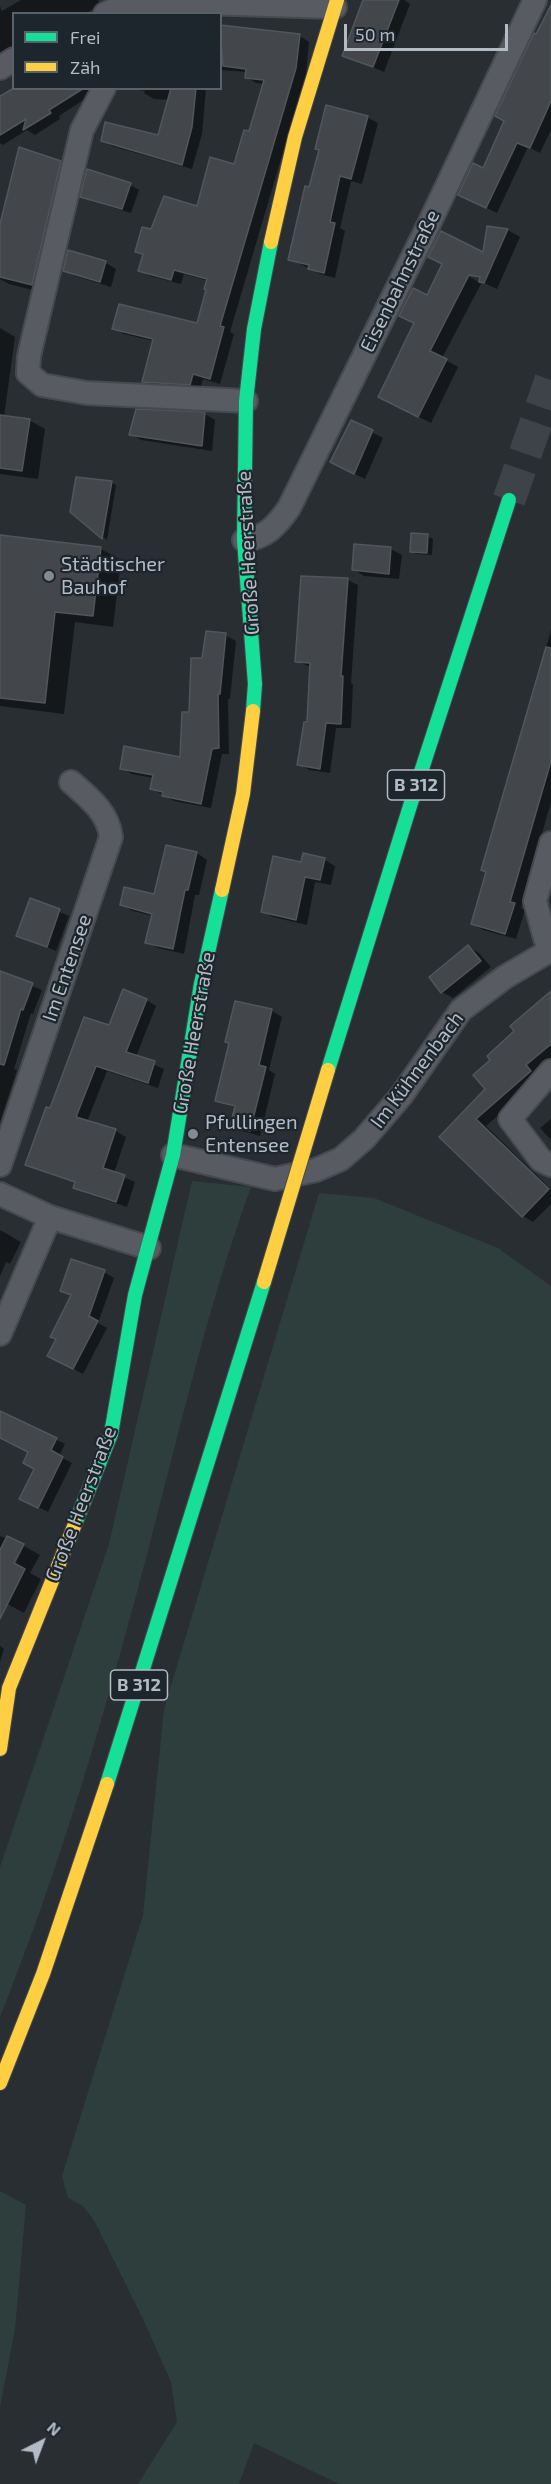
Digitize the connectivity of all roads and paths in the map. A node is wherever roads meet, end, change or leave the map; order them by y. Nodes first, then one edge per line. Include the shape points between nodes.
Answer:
1 (535, 0) edge
2 (336, 3) edge
3 (132, 7) edge
4 (113, 12) edge
5 (103, 90) edge
6 (246, 401) junction
7 (509, 500) tunnel mouth
8 (244, 540) junction
9 (71, 782) dead end
10 (551, 843) edge
11 (551, 950) edge
12 (551, 1071) edge
13 (173, 1155) junction
14 (0, 1165) edge
15 (551, 1166) edge
16 (0, 1194) edge
17 (50, 1217) junction
18 (149, 1248) junction
19 (0, 1334) edge
20 (0, 1749) edge
21 (0, 2083) edge

1 - 8 street, Eisenbahnstraße via 289,508 270,531
2 - 3 street
2 - 6 street, Große Heerstraße via 278,206 254,329
3 - 4 street
5 - 6 street via 82,130 28,373 42,385 87,393
6 - 8 street, Große Heerstraße
7 - 21 street, B 312, bridge via 81,1864
8 - 13 street, Große Heerstraße via 254,658 251,741 201,984
9 - 14 street, Im Entensee via 104,814 111,837
10 - 11 street via 535,901
11 - 13 street, Im Kühnenbach via 505,977 461,1010 401,1096 364,1139 340,1159 316,1170 275,1179
12 - 15 street via 510,1119 541,1160
13 - 18 street, Große Heerstraße
16 - 17 street
17 - 18 street
17 - 19 street
18 - 20 street, Große Heerstraße via 135,1295 111,1434 9,1688

